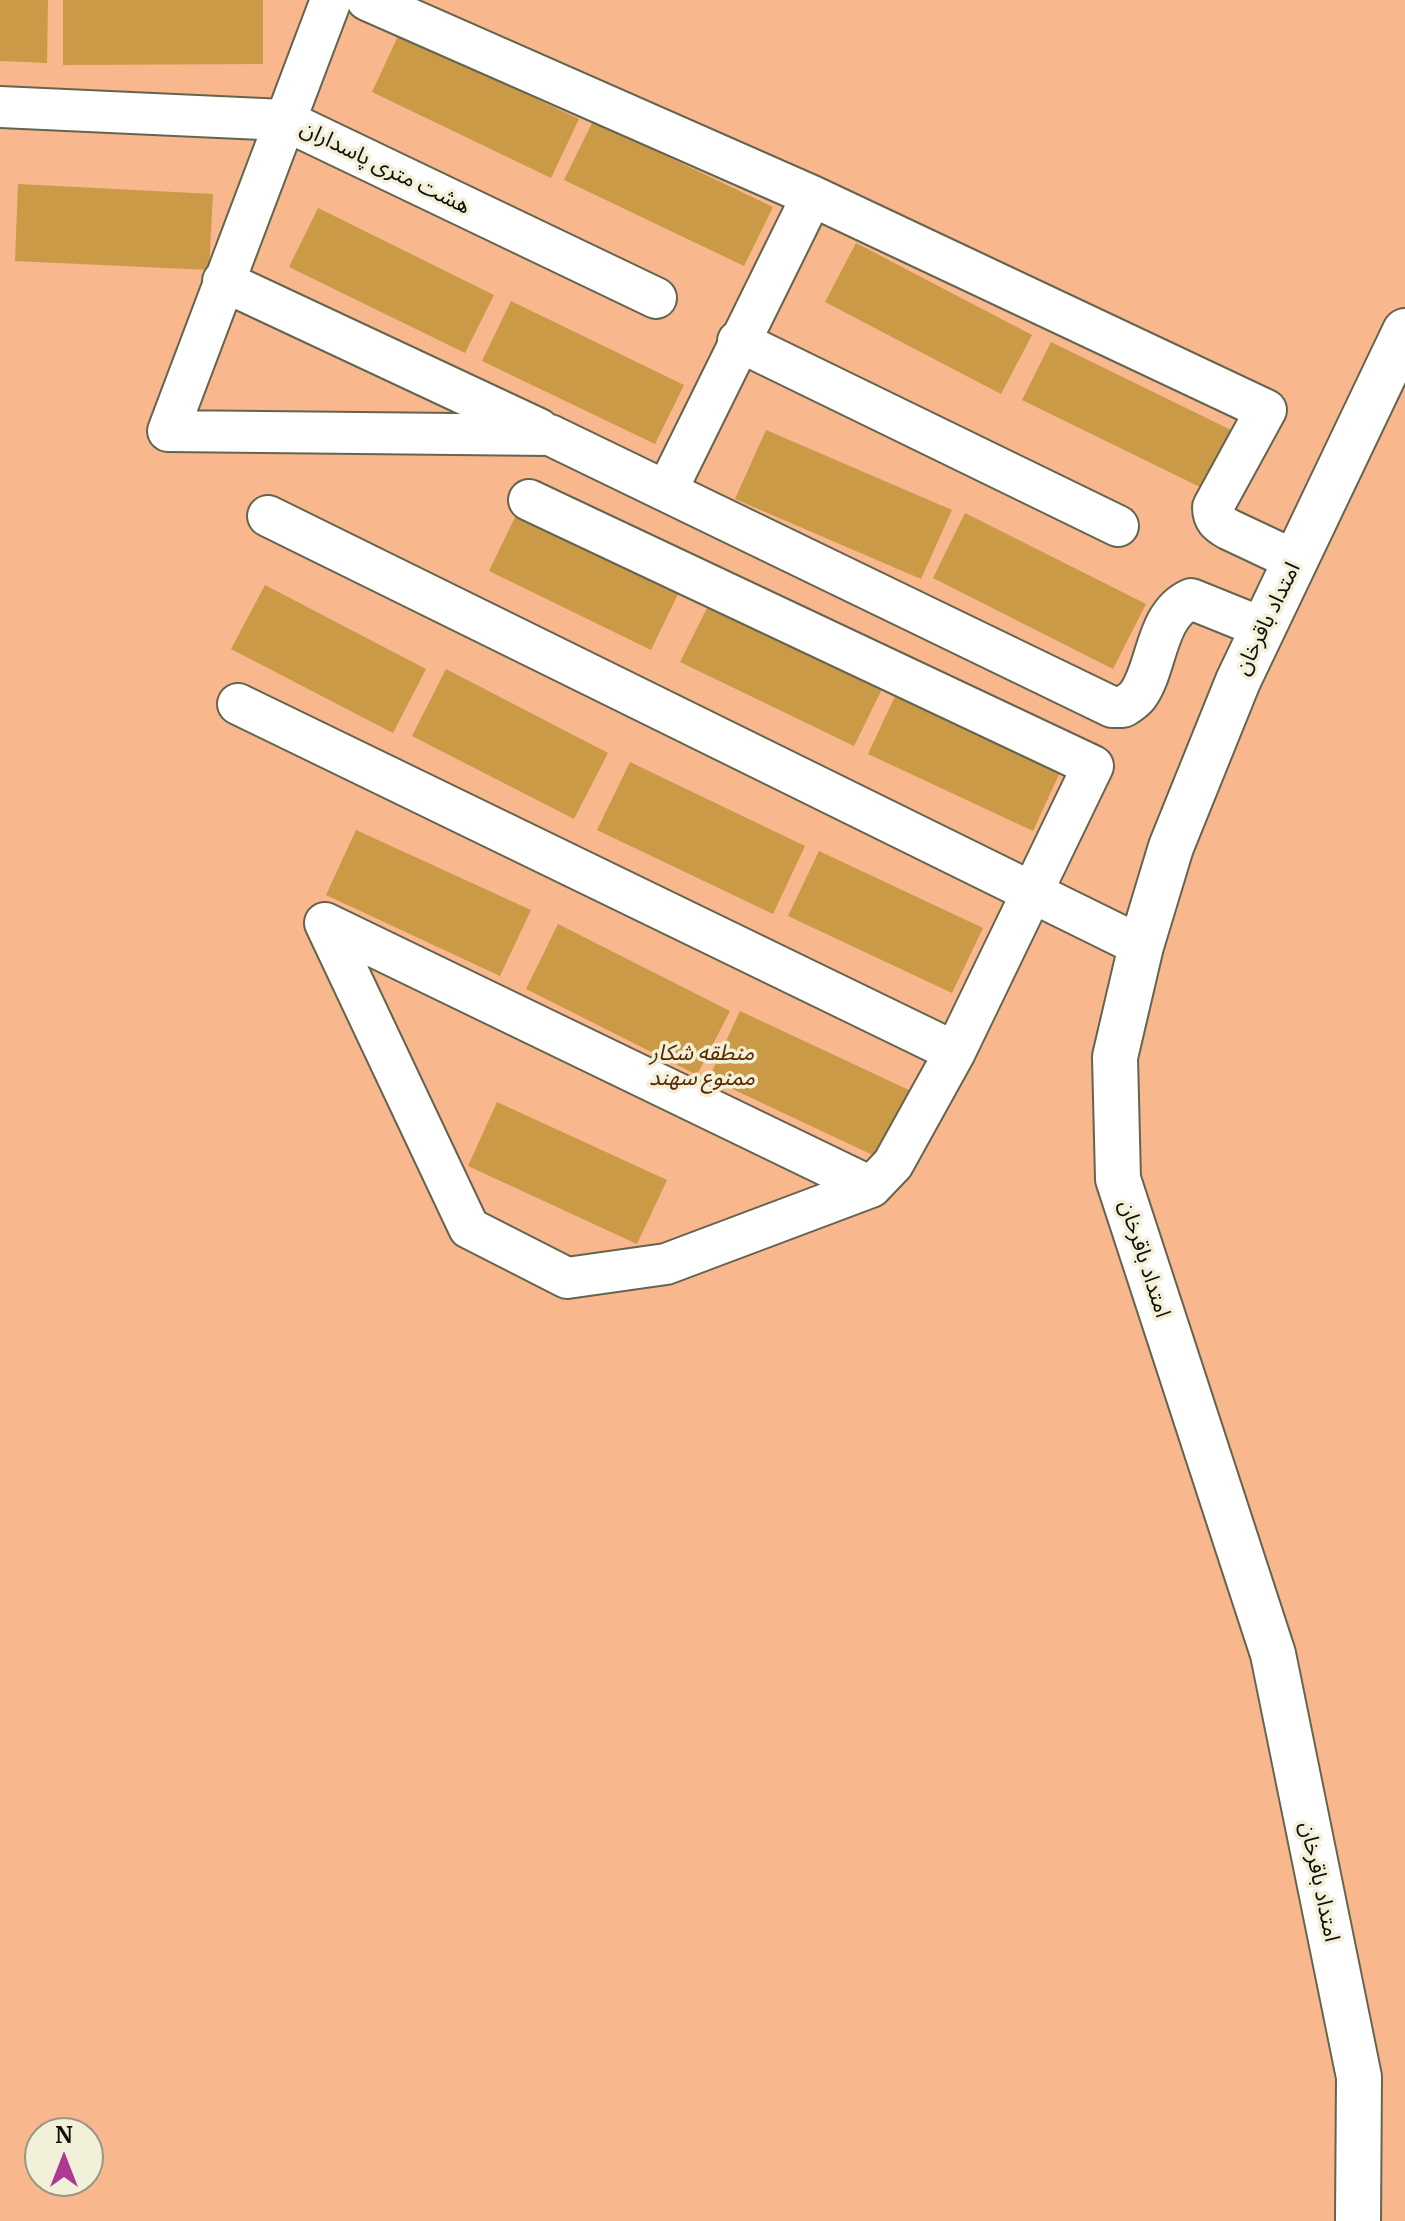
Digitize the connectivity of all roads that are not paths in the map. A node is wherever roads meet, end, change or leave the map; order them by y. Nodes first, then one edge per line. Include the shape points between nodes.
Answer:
1 (331, 0) edge
2 (367, 0) edge
3 (0, 107) edge
4 (284, 120) junction
5 (812, 196) junction
6 (223, 281) junction
7 (656, 298) dead end
8 (1405, 331) edge
9 (738, 341) junction
10 (550, 435) junction
11 (667, 490) junction
12 (529, 500) dead end
13 (268, 516) dead end
14 (1118, 526) dead end
15 (1296, 561) junction
16 (1263, 628) junction
17 (238, 704) dead end
18 (1033, 893) junction
19 (1141, 946) junction
20 (955, 1052) junction
21 (871, 1187) junction
22 (1358, 2221) edge

1 - 4 street
2 - 5 street
3 - 4 street, هشت متری پاسداران
4 - 6 street
4 - 7 street, هشت متری پاسداران
5 - 9 street
5 - 15 street via 1266,410 1213,515 1217,523
6 - 10 street
6 - 10 street via 168,431
8 - 15 main road, امتداد باقرخان
9 - 11 street
9 - 14 street
10 - 11 street
11 - 16 street via 1112,707 1123,707 1138,695 1164,630 1183,603 1191,599
12 - 18 street via 1093,766
13 - 18 street
15 - 16 main road, امتداد باقرخان
16 - 19 main road, امتداد باقرخان via 1171,847
17 - 20 street
18 - 19 street
18 - 20 street
19 - 22 main road, امتداد باقرخان via 1115,1057 1118,1179 1273,1654 1359,2077
20 - 21 street via 893,1164
21 - 21 street via 612,1062 325,923 469,1228 567,1278 666,1264

